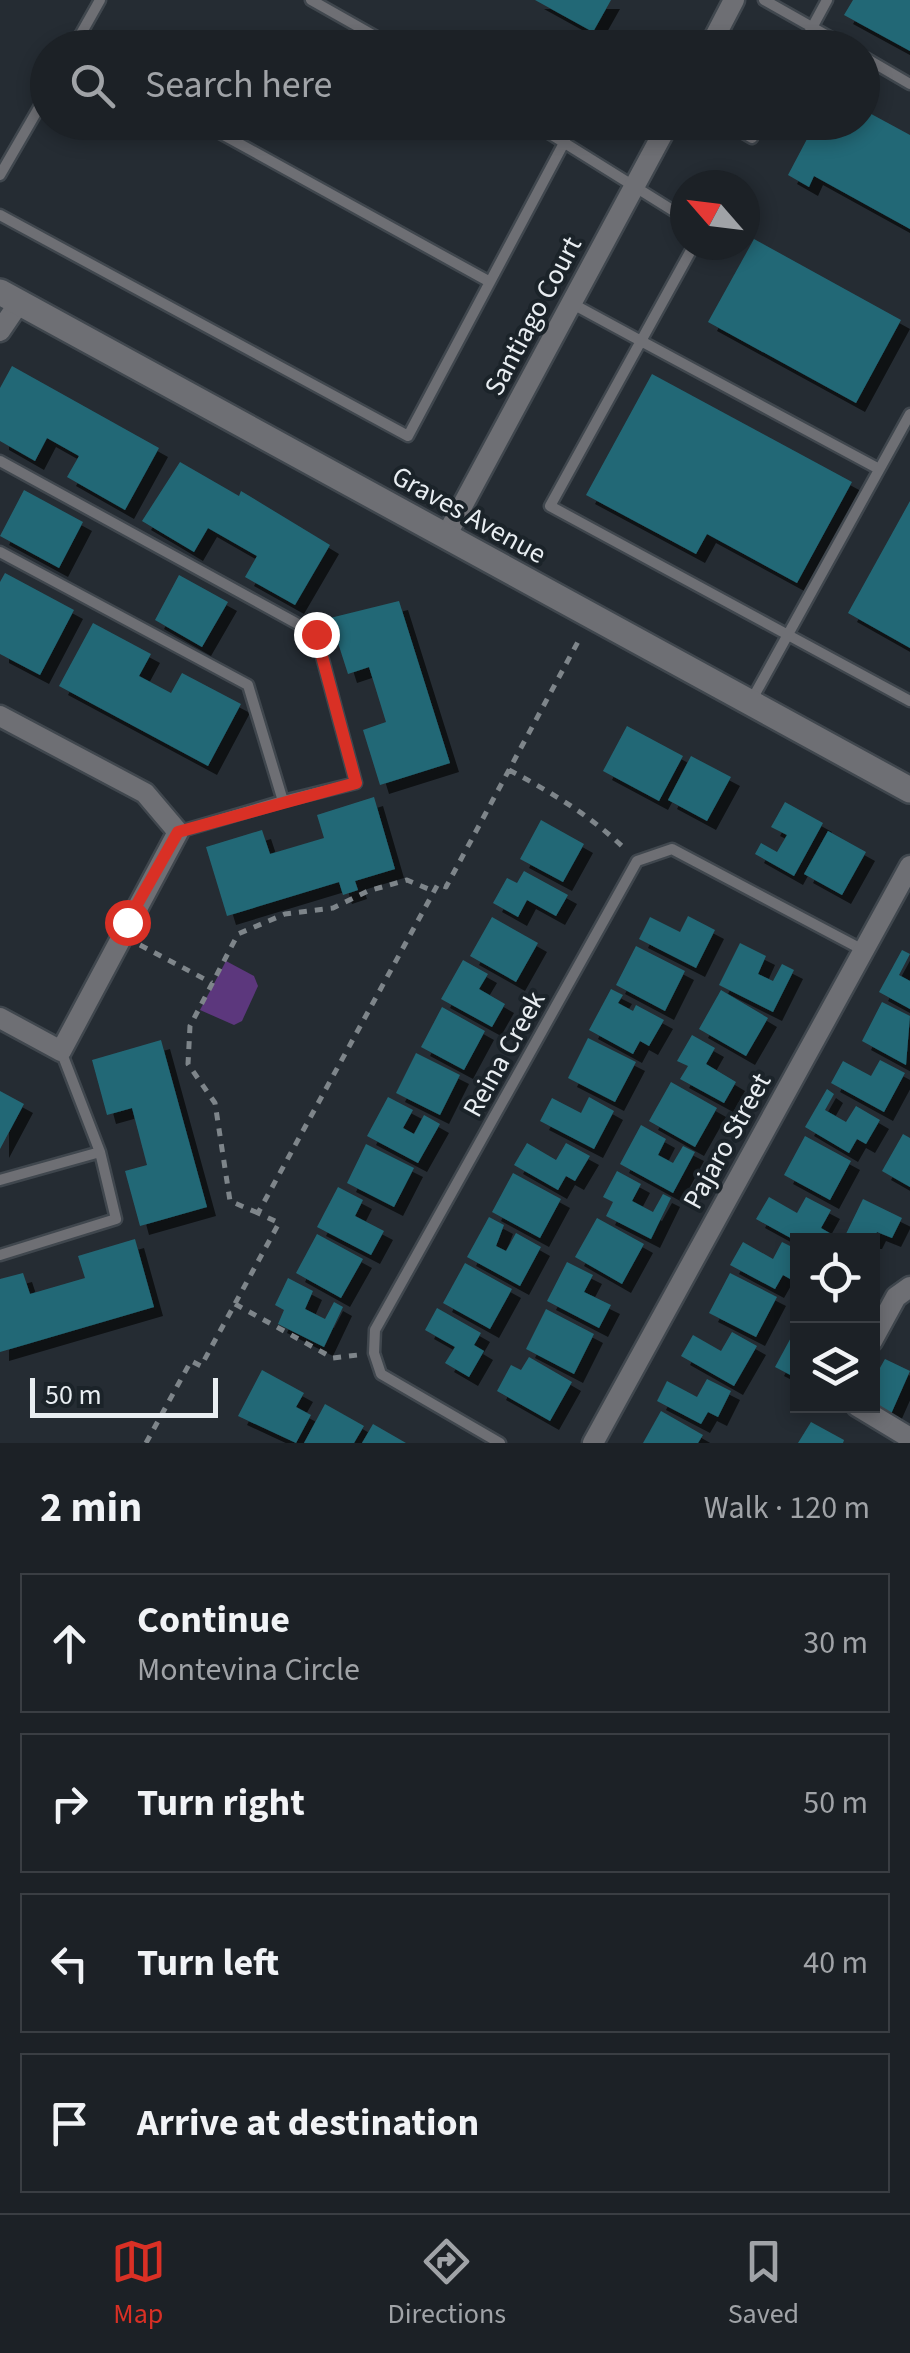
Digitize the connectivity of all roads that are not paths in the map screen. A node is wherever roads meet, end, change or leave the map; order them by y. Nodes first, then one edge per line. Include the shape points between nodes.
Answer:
1 (100, 0) edge
2 (311, 0) edge
3 (734, 0) edge
4 (764, 0) edge
5 (827, 0) edge
6 (813, 26) junction
7 (82, 30) edge
8 (364, 30) edge
9 (718, 30) edge
10 (811, 30) edge
11 (820, 30) edge
12 (880, 66) edge
13 (910, 84) edge
14 (30, 123) edge
15 (233, 140) edge
16 (658, 140) edge
17 (565, 141) joint
18 (0, 175) edge
19 (632, 189) junction
20 (670, 210) edge
21 (0, 215) edge
22 (686, 260) edge
23 (490, 282) junction
24 (10, 297) edge
25 (571, 303) junction
26 (0, 332) edge
27 (640, 341) junction
28 (910, 414) edge
29 (0, 461) edge
30 (880, 470) junction
31 (446, 536) junction
32 (0, 552) edge
33 (788, 634) junction
34 (910, 701) edge
35 (749, 704) junction
36 (0, 716) edge
37 (910, 790) edge
38 (283, 801) junction
39 (178, 832) junction
40 (910, 866) edge
41 (864, 950) junction
42 (0, 1018) edge
43 (61, 1051) junction
44 (100, 1152) junction
45 (0, 1180) edge
46 (0, 1255) edge
47 (910, 1288) edge
48 (880, 1326) edge
49 (869, 1413) edge
50 (910, 1438) edge
51 (500, 1443) edge
52 (593, 1443) edge

1 - 7 lane
2 - 8 lane
3 - 9 street
4 - 6 lane
5 - 6 lane
6 - 10 lane
6 - 11 lane
12 - 13 lane
14 - 18 lane
15 - 23 lane
16 - 19 street, Santiago Court
17 - 19 lane
17 - 23 lane
19 - 20 lane
19 - 25 street, Santiago Court
21 - 23 lane via 408,436
22 - 27 lane
24 - 26 street
24 - 31 street, Graves Avenue
25 - 27 lane
25 - 31 street, Santiago Court
27 - 30 lane
27 - 33 lane via 550,506
28 - 30 lane
29 - 38 lane via 316,634 356,783
30 - 33 lane
31 - 35 street, Graves Avenue
32 - 38 lane via 248,685
33 - 34 lane
33 - 35 lane
35 - 37 street, Graves Avenue
36 - 39 street via 145,794
38 - 39 lane
39 - 43 street
40 - 41 street, Pajaro Street
41 - 51 lane, Reina Creek via 672,848 637,862 375,1330 381,1374
41 - 52 street, Pajaro Street
42 - 43 street
43 - 44 lane
44 - 45 lane
44 - 46 lane via 116,1219
47 - 48 street via 896,1297
49 - 50 street

